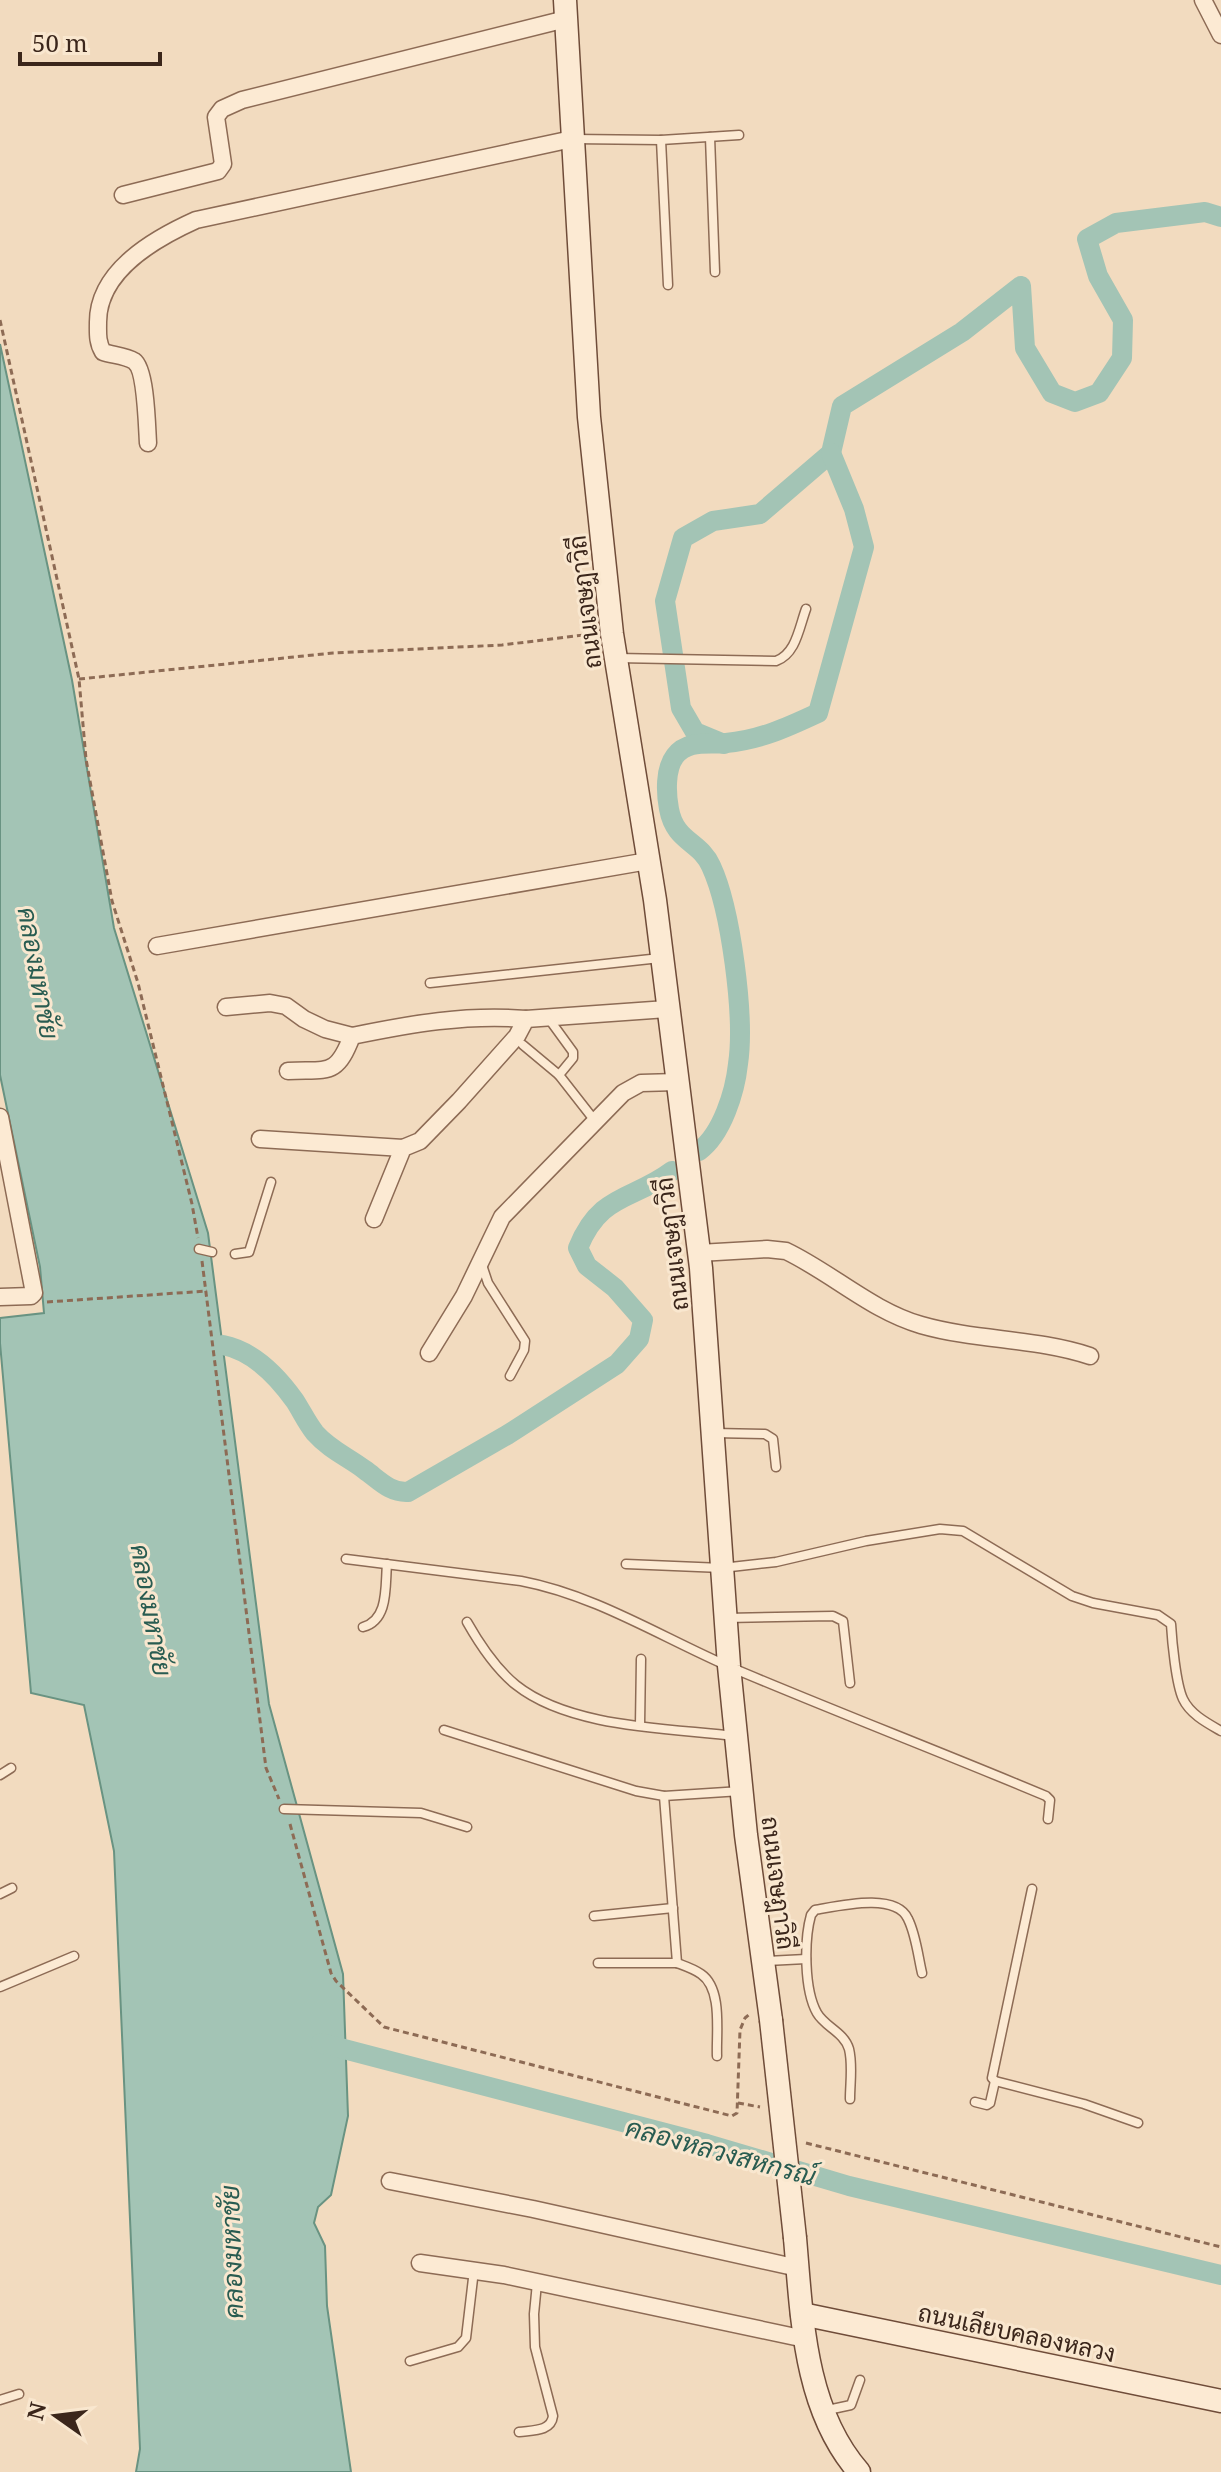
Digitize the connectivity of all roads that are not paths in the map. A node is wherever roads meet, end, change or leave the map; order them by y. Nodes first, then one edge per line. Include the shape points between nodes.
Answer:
1 (1203, 0) edge
2 (565, 9) edge
3 (1221, 35) edge
4 (739, 135) dead end
5 (710, 137) junction
6 (572, 139) junction
7 (661, 140) junction
8 (123, 195) dead end
9 (715, 272) dead end
10 (668, 285) dead end
11 (148, 443) dead end
12 (806, 609) dead end
13 (616, 658) junction
14 (648, 861) junction
15 (157, 946) dead end
16 (662, 958) junction
17 (430, 983) dead end
18 (226, 1007) dead end
19 (667, 1009) junction
20 (548, 1018) junction
21 (526, 1019) junction
22 (352, 1036) junction
23 (523, 1045) dead end
24 (288, 1071) dead end
25 (559, 1075) junction
26 (677, 1082) junction
27 (595, 1121) junction
28 (1, 1127) edge
29 (260, 1139) dead end
30 (403, 1148) junction
31 (271, 1182) dead end
32 (374, 1219) dead end
33 (199, 1249) road end
34 (212, 1252) dead end
35 (699, 1253) junction
36 (235, 1254) dead end
37 (481, 1262) junction
38 (0, 1297) edge
39 (429, 1353) dead end
40 (1090, 1356) dead end
41 (510, 1376) dead end
42 (714, 1433) junction
43 (776, 1467) dead end
44 (346, 1559) dead end
45 (387, 1564) junction
46 (626, 1564) dead end
47 (722, 1568) junction
48 (726, 1618) junction
49 (467, 1622) dead end
50 (363, 1627) dead end
51 (641, 1659) dead end
52 (729, 1666) junction
53 (850, 1683) dead end
54 (640, 1725) junction
55 (444, 1730) dead end
56 (1221, 1731) edge
57 (736, 1736) junction
58 (11, 1768) dead end
59 (0, 1775) edge
60 (742, 1791) junction
61 (664, 1796) junction
62 (284, 1809) dead end
63 (1048, 1819) dead end
64 (467, 1827) dead end
65 (12, 1888) dead end
66 (1032, 1889) dead end
67 (0, 1894) edge
68 (673, 1908) junction
69 (594, 1916) dead end
70 (74, 1956) dead end
71 (806, 1959) junction
72 (763, 1961) junction
73 (598, 1963) dead end
74 (677, 1963) junction
75 (922, 1973) dead end
76 (0, 1987) edge
77 (717, 2056) dead end
78 (995, 2081) junction
79 (850, 2099) dead end
80 (975, 2102) dead end
81 (1138, 2123) dead end
82 (390, 2181) dead end
83 (420, 2263) dead end
84 (798, 2268) junction
85 (474, 2269) junction
86 (537, 2283) junction
87 (802, 2314) junction
88 (805, 2339) junction
89 (410, 2361) dead end
90 (860, 2380) dead end
91 (19, 2394) dead end
92 (0, 2400) edge
93 (1221, 2401) edge
94 (823, 2411) junction
95 (519, 2432) dead end
96 (859, 2472) edge

1 - 3 street
2 - 6 street, ถนนเจษฎาวิถี
2 - 8 street via 242,100 216,117 223,164 218,171
4 - 5 lane
5 - 7 lane
5 - 9 lane
6 - 7 lane
6 - 11 street via 196,220 169,232 111,280 98,315 103,352 138,366
6 - 13 street, ถนนเจษฎาวิถี via 589,417
7 - 10 lane
12 - 13 lane via 792,647 776,661
13 - 14 street, ถนนเจษฎาวิถี
14 - 15 street
14 - 16 street, ถนนเจษฎาวิถี
16 - 17 lane
16 - 19 street, ถนนเจษฎาวิถี
18 - 22 street via 286,1006 325,1029
19 - 20 street
19 - 26 street, ถนนเจษฎาวิถี
20 - 21 street
20 - 25 lane via 573,1052
21 - 22 street via 485,1016
21 - 30 street via 459,1101 420,1141
22 - 24 street via 337,1066
23 - 25 lane
25 - 27 lane
26 - 27 street via 641,1083
26 - 35 street, ถนนเจษฎาวิถี
27 - 37 street via 502,1217
28 - 38 street via 34,1293
29 - 30 street
30 - 32 street
31 - 36 lane via 249,1252
33 - 34 lane
35 - 40 street via 786,1251 923,1325 1060,1346
35 - 42 street, ถนนเจษฎาวิถี
37 - 39 street
37 - 41 lane via 488,1283 525,1341
42 - 43 lane via 765,1434 773,1439
42 - 47 street, ถนนเจษฎาวิถี
44 - 45 lane
45 - 50 lane via 383,1609
45 - 52 lane via 541,1585
46 - 47 lane
47 - 48 street, ถนนเจษฎาวิถี
47 - 56 lane via 940,1529 963,1531 1072,1596 1158,1615 1171,1624 1182,1698 1193,1713
48 - 52 street, ถนนเจษฎาวิถี
48 - 53 lane via 833,1616 843,1621
49 - 54 lane via 485,1653 516,1685 544,1703 588,1719
51 - 54 lane
52 - 57 street, ถนนเจษฎาวิถี
52 - 63 lane via 1046,1796
54 - 57 lane
55 - 61 lane via 613,1785
57 - 60 street, ถนนเจษฎาวิถี
58 - 59 lane
60 - 61 lane
60 - 72 street, ถนนเจษฎาวิถี
61 - 68 lane
62 - 64 lane via 421,1813
65 - 67 lane
66 - 78 lane via 992,2073
68 - 69 lane
68 - 74 lane
70 - 76 lane
71 - 72 lane
71 - 75 lane via 808,1923 815,1910 882,1902 908,1917
71 - 79 lane via 817,2013 849,2048
72 - 84 street, ถนนเจษฎาวิถี, bridge
73 - 74 lane
74 - 77 lane via 702,1974 710,1984
78 - 80 lane via 990,2103
78 - 81 lane
82 - 84 street
83 - 85 street
84 - 87 street, ถนนเจษฎาวิถี
85 - 86 street
85 - 89 lane via 466,2338 458,2347
86 - 88 street
86 - 95 lane via 535,2347 553,2416 547,2428
87 - 88 street, ถนนเจษฎาวิถี
87 - 93 street, ถนนเลียบคลองหลวง
88 - 94 street, ถนนเจษฎาวิถี
90 - 94 lane via 851,2405
91 - 92 lane
94 - 96 street, ถนนเจษฎาวิถี

